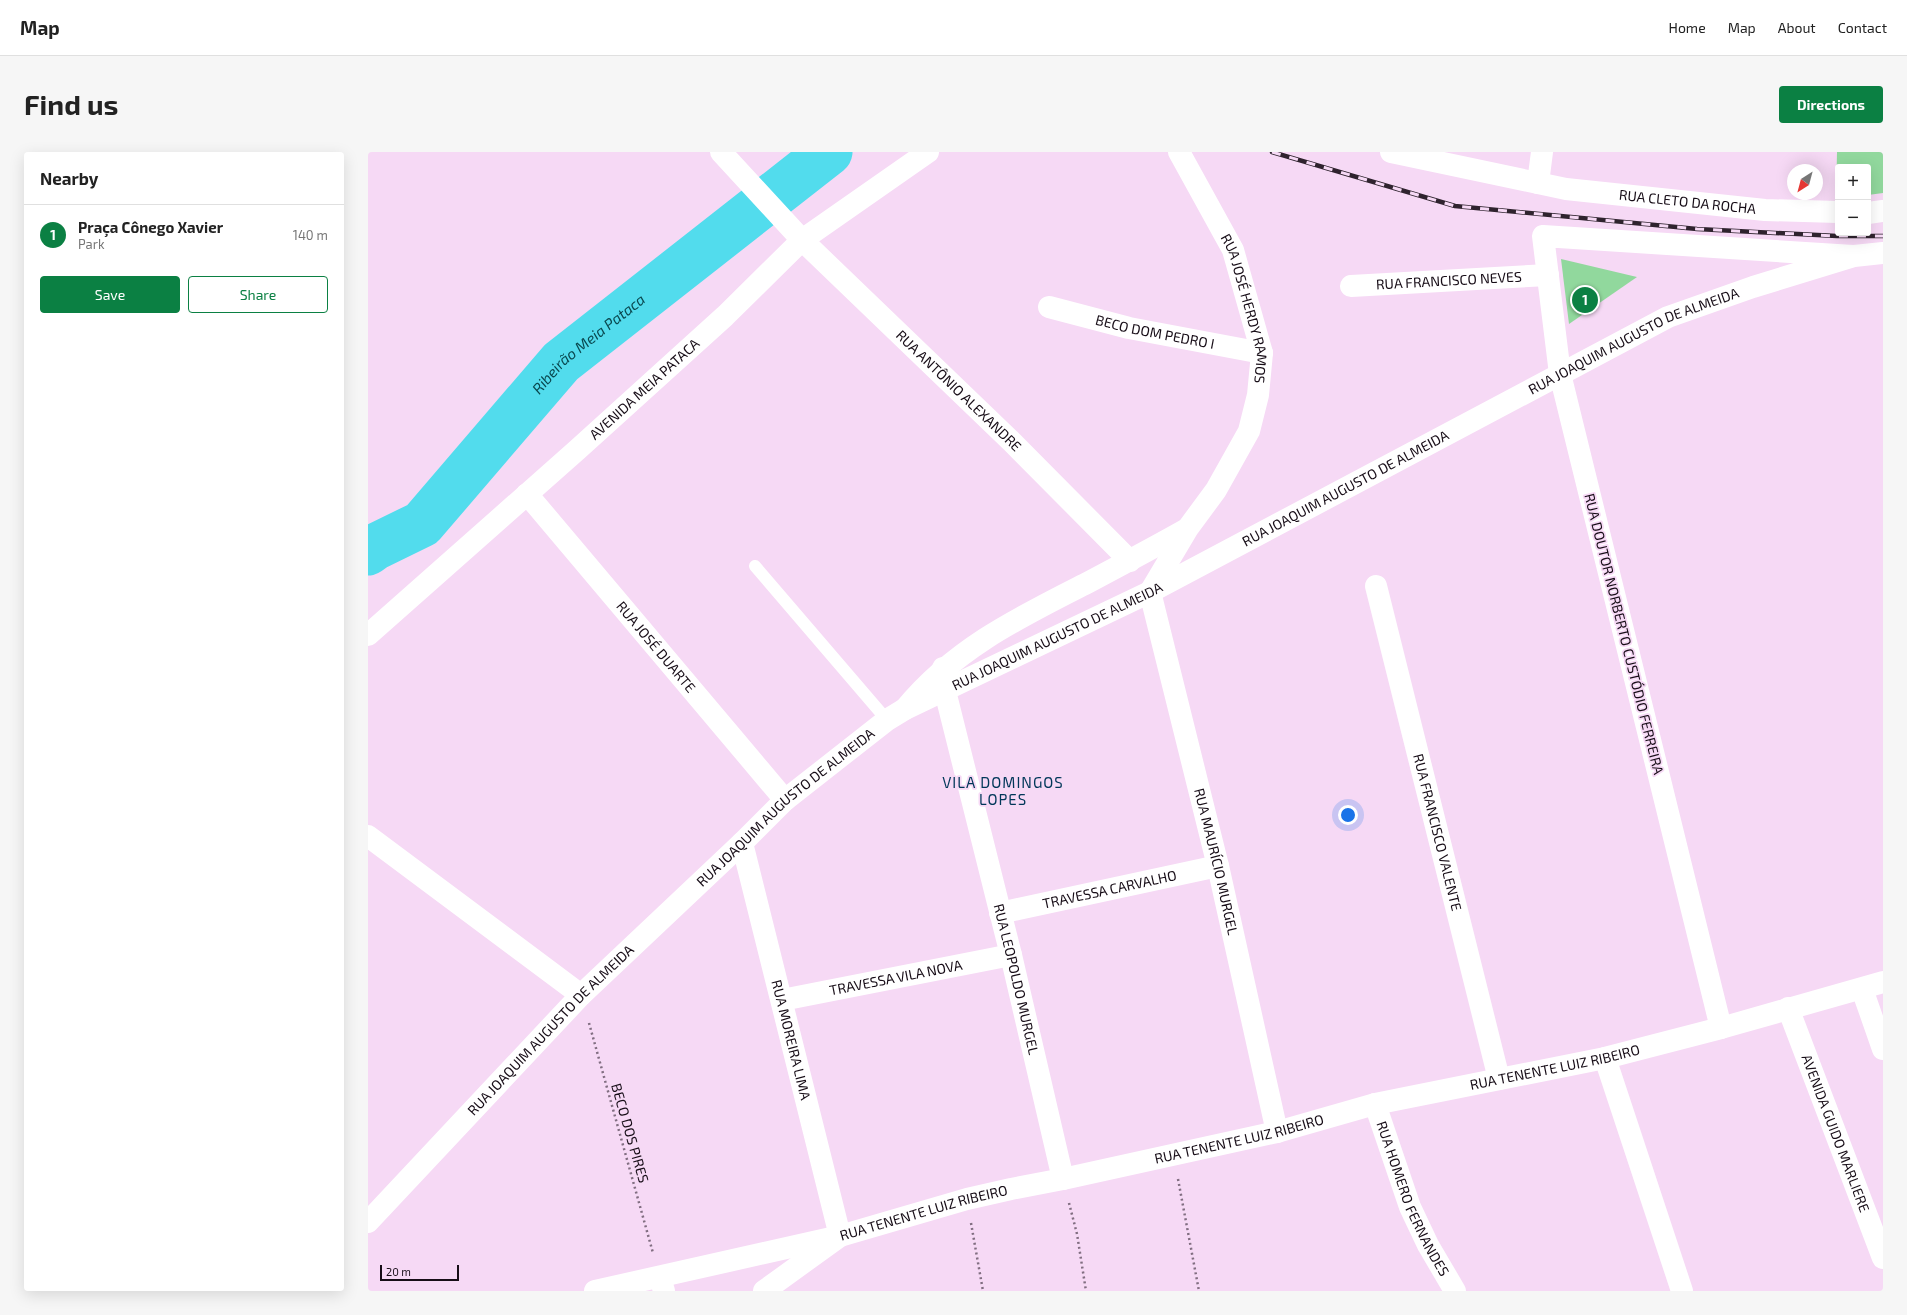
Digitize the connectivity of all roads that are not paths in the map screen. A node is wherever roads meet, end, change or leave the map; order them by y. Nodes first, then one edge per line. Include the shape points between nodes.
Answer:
1 (721, 152) edge
2 (928, 152) edge
3 (1179, 152) edge
4 (1391, 152) edge
5 (1542, 152) edge
6 (1538, 182) junction
7 (1883, 211) edge
8 (1835, 212) edge
9 (1871, 213) edge
10 (802, 240) junction
11 (1883, 253) edge
12 (1854, 256) junction
13 (1548, 275) junction
14 (1351, 286) dead end
15 (1049, 307) dead end
16 (1262, 353) junction
17 (1560, 374) junction
18 (527, 494) junction
19 (1188, 528) junction
20 (1130, 561) junction
21 (755, 566) dead end
22 (1376, 586) dead end
23 (1150, 592) junction
24 (368, 635) edge
25 (943, 668) junction
26 (945, 691) junction
27 (896, 715) junction
28 (785, 800) junction
29 (368, 836) edge
30 (742, 843) junction
31 (1218, 866) junction
32 (1000, 913) junction
33 (1011, 955) junction
34 (1883, 982) edge
35 (1862, 989) junction
36 (581, 995) junction
37 (782, 1000) junction
38 (1788, 1008) junction
39 (1721, 1028) junction
40 (1883, 1049) edge
41 (1605, 1058) junction
42 (1499, 1079) junction
43 (1375, 1104) junction
44 (1277, 1132) junction
45 (1063, 1179) junction
46 (368, 1222) edge
47 (840, 1236) junction
48 (1883, 1258) edge
49 (662, 1284) edge
50 (594, 1291) edge
51 (764, 1291) edge
52 (1455, 1291) edge
53 (1682, 1291) edge

1 - 10 street, RUA ANTÔNIO ALEXANDRE
2 - 10 street, AVENIDA MEIA PATACA
3 - 16 street, RUA JOSÉ HERDY RAMOS via 1233,250
4 - 6 street, RUA CLETO DA ROCHA
5 - 6 street
6 - 8 street, RUA CLETO DA ROCHA via 1566,189 1766,210
7 - 9 street
10 - 18 street, AVENIDA MEIA PATACA via 725,316
10 - 20 street, RUA ANTÔNIO ALEXANDRE
11 - 12 street, RUA JOAQUIM AUGUSTO DE ALMEIDA
12 - 13 street, RUA DOUTOR NORBERTO CUSTÓDIO FERREIRA via 1543,236
12 - 17 street, RUA JOAQUIM AUGUSTO DE ALMEIDA via 1752,287 1668,317
13 - 14 street, RUA FRANCISCO NEVES
13 - 17 street, RUA DOUTOR NORBERTO CUSTÓDIO FERREIRA
15 - 16 street, BECO DOM PEDRO I via 1129,328
16 - 19 street, RUA JOSÉ HERDY RAMOS via 1258,395 1249,431 1216,490
17 - 23 street, RUA JOAQUIM AUGUSTO DE ALMEIDA
17 - 39 street, RUA DOUTOR NORBERTO CUSTÓDIO FERREIRA
18 - 24 street, AVENIDA MEIA PATACA
18 - 28 street, RUA JOSÉ DUARTE
19 - 20 street
19 - 23 street, RUA JOSÉ HERDY RAMOS
20 - 25 street via 1008,623
21 - 27 lane
22 - 42 street, RUA FRANCISCO VALENTE
23 - 26 street, RUA JOAQUIM AUGUSTO DE ALMEIDA
23 - 31 street, RUA MAURÍCIO MURGEL
25 - 26 street, RUA LEOPOLDO MURGEL
25 - 27 street
26 - 27 street, RUA JOAQUIM AUGUSTO DE ALMEIDA
26 - 32 street, RUA LEOPOLDO MURGEL
27 - 28 street, RUA JOAQUIM AUGUSTO DE ALMEIDA
28 - 30 street, RUA JOAQUIM AUGUSTO DE ALMEIDA
29 - 36 street
30 - 36 street, RUA JOAQUIM AUGUSTO DE ALMEIDA
30 - 37 street, RUA MOREIRA LIMA
31 - 32 street, TRAVESSA CARVALHO
31 - 44 street, RUA MAURÍCIO MURGEL
32 - 33 street, RUA LEOPOLDO MURGEL
33 - 37 street, TRAVESSA VILA NOVA
33 - 45 street, RUA LEOPOLDO MURGEL
34 - 35 street, RUA TENENTE LUIZ RIBEIRO
35 - 38 street, RUA TENENTE LUIZ RIBEIRO
35 - 40 street
36 - 46 street, RUA JOAQUIM AUGUSTO DE ALMEIDA
37 - 47 street, RUA MOREIRA LIMA
38 - 39 street, RUA TENENTE LUIZ RIBEIRO
38 - 48 street, AVENIDA GUIDO MARLIERE
39 - 41 street, RUA TENENTE LUIZ RIBEIRO
41 - 42 street, RUA TENENTE LUIZ RIBEIRO
41 - 53 street
42 - 43 street, RUA TENENTE LUIZ RIBEIRO
43 - 44 street, RUA TENENTE LUIZ RIBEIRO
43 - 52 street, RUA HOMERO FERNANDES via 1410,1207 1428,1245
44 - 45 street, RUA TENENTE LUIZ RIBEIRO
45 - 47 street, RUA TENENTE LUIZ RIBEIRO via 967,1199
47 - 49 street, RUA TENENTE LUIZ RIBEIRO
47 - 51 street
49 - 50 street, RUA TENENTE LUIZ RIBEIRO

